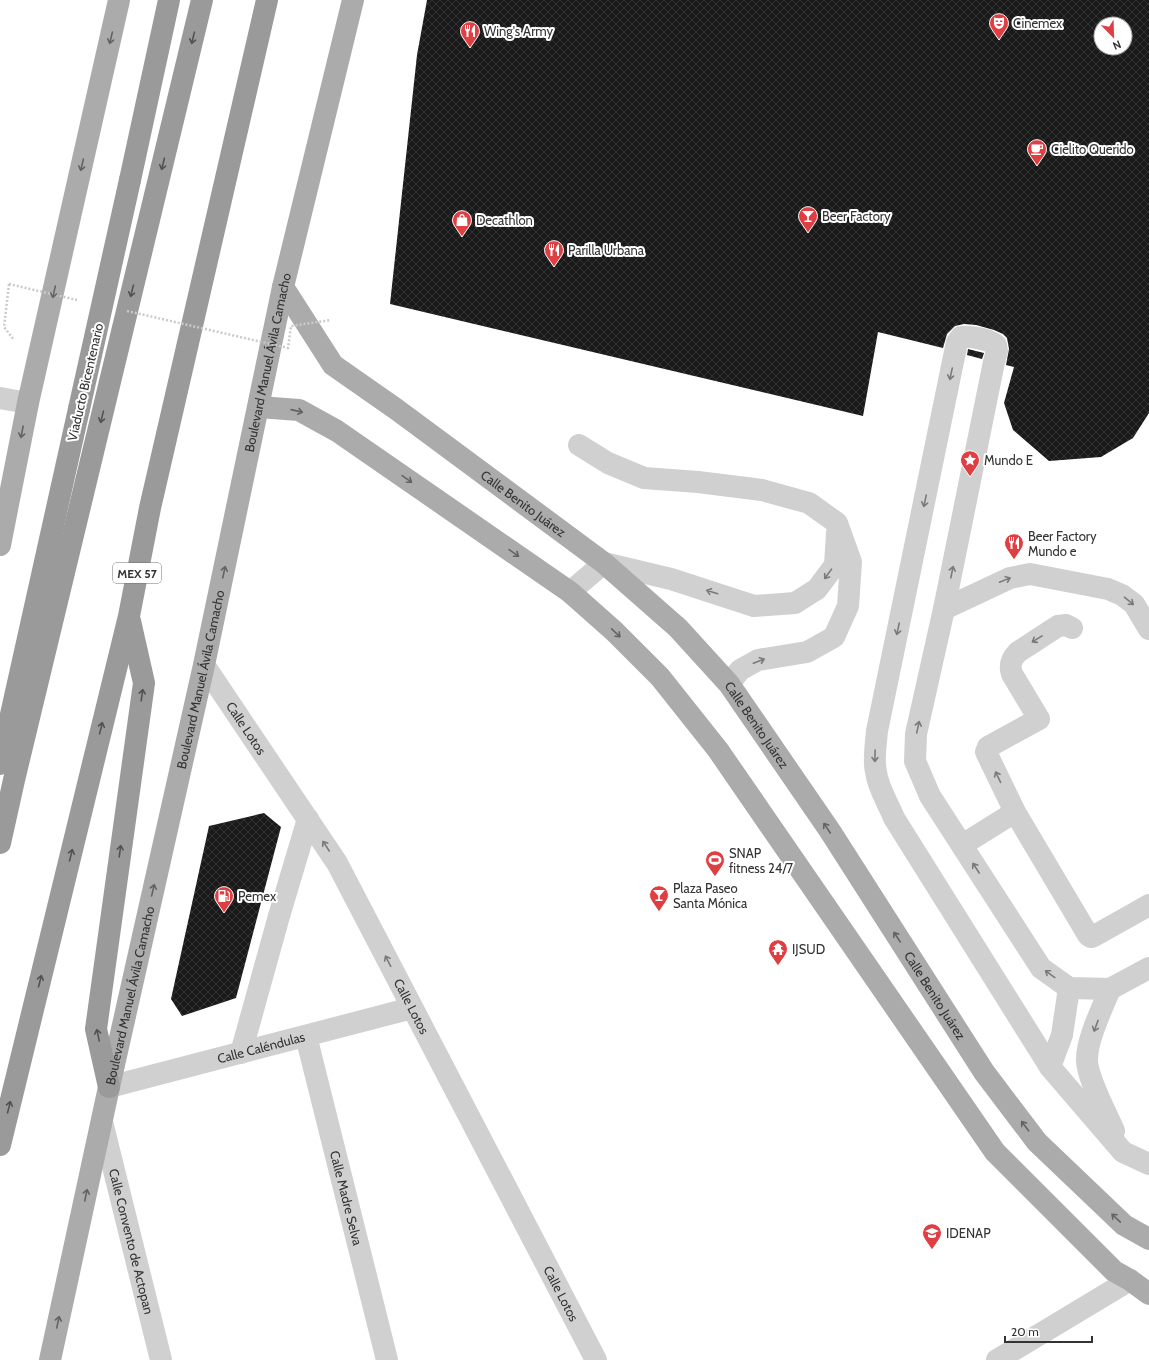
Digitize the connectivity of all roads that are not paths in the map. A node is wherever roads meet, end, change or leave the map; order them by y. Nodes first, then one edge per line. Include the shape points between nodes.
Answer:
1 (119, 0) edge
2 (170, 0) edge
3 (202, 0) edge
4 (267, 0) edge
5 (353, 0) edge
6 (283, 287) junction
7 (0, 398) edge
8 (28, 403) junction
9 (258, 407) junction
10 (579, 445) dead end
11 (3, 510) edge
12 (837, 523) junction
13 (0, 545) edge
14 (604, 563) junction
15 (570, 592) junction
16 (944, 609) junction
17 (129, 616) junction
18 (1072, 628) dead end
19 (1149, 629) edge
20 (204, 665) junction
21 (729, 684) junction
22 (0, 764) edge
23 (7, 788) edge
24 (1014, 812) junction
25 (308, 819) junction
26 (0, 843) edge
27 (962, 845) junction
28 (1149, 905) edge
29 (1149, 968) edge
30 (1069, 988) junction
31 (1110, 989) junction
32 (412, 1008) junction
33 (306, 1036) junction
34 (241, 1053) junction
35 (1050, 1067) junction
36 (109, 1087) junction
37 (102, 1122) junction
38 (0, 1145) edge
39 (1123, 1152) junction
40 (1149, 1164) edge
41 (1149, 1239) edge
42 (1130, 1280) junction
43 (1149, 1294) edge
44 (50, 1360) edge
45 (161, 1360) edge
46 (387, 1360) edge
47 (596, 1360) edge
48 (997, 1360) edge

1 -> 8 main road
2 - 22 highway, Viaducto Bicentenario, bridge
3 -> 23 highway
4 - 17 highway, MEX 57 via 152,500
5 - 6 main road, Boulevard Manuel Ávila Camacho
6 - 9 main road, Boulevard Manuel Ávila Camacho
6 - 14 main road, Calle Benito Juárez via 333,365
7 - 8 street
8 -> 11 main road
9 -> 15 main road via 299,410 337,431
20 -> 9 main road, Boulevard Manuel Ávila Camacho
10 - 12 street via 608,463 644,478 762,490 809,503
11 - 13 main road
12 -> 14 street via 835,565 817,589 795,603 754,606 671,579
21 -> 12 street via 740,670 758,660 807,652 834,637 848,606 851,562
14 - 15 street
14 - 21 main road, Calle Benito Juárez via 678,628
15 -> 42 main road via 614,631 660,678 718,750 995,1152 1114,1271
16 -> 19 street via 1010,578 1030,574 1108,589 1122,595 1134,604
27 -> 16 street via 930,796 915,761 916,734
16 -> 35 street via 997,351 996,345 992,342 967,337 961,337 957,342 877,731 876,772 894,818
36 -> 17 highway via 96,1029 144,683
38 -> 17 highway, MEX 57
18 - 24 street via 1066,625 1058,626 1018,652 1011,662 1012,674 1039,718 986,749
20 - 25 street, Calle Lotos
36 -> 20 main road, Boulevard Manuel Ávila Camacho
41 -> 21 main road, Calle Benito Juárez via 1124,1225 1037,1142 984,1072 830,831
23 - 26 highway
24 - 27 street
24 - 28 street via 1090,937
32 -> 25 street, Calle Lotos via 337,863
25 - 34 street
30 -> 27 street via 1041,968
29 - 31 street
30 - 31 street
30 - 35 street via 1062,1035
31 -> 39 street via 1089,1045 1087,1060 1089,1073
32 - 33 street, Calle Caléndulas
32 - 47 street, Calle Lotos
33 - 34 street, Calle Caléndulas
33 - 46 street, Calle Madre Selva
34 - 36 street, Calle Caléndulas
35 - 39 street
36 - 37 main road, Boulevard Manuel Ávila Camacho
44 -> 37 main road, Boulevard Manuel Ávila Camacho
37 - 45 street, Calle Convento de Actopan
39 - 40 street
42 - 43 main road
42 - 48 street

